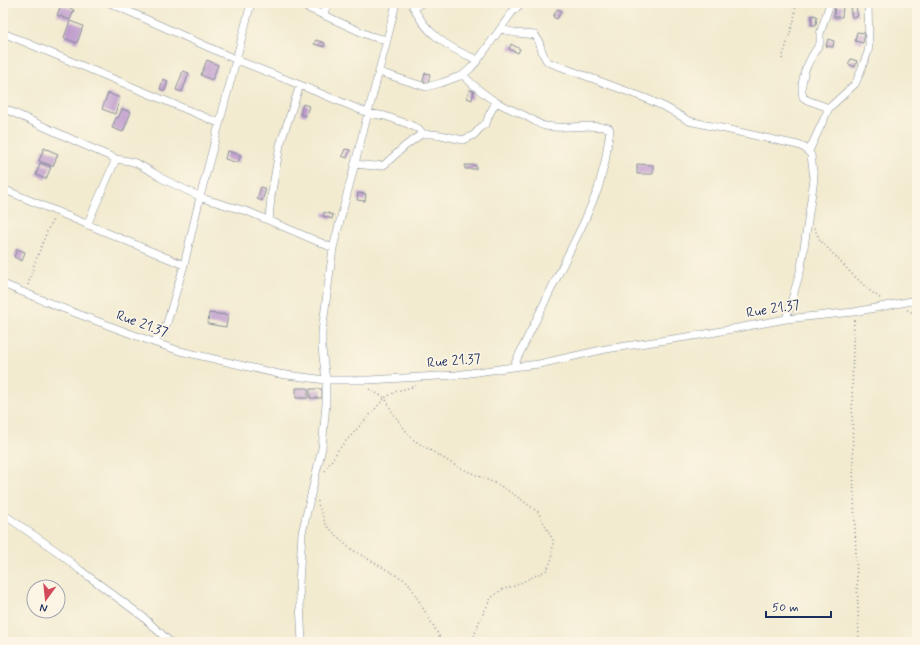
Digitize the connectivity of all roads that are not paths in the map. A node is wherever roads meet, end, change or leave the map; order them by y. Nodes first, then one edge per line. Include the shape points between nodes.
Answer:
1 (110, 3) edge
2 (251, 3) edge
3 (297, 3) edge
4 (327, 3) edge
5 (396, 3) edge
6 (423, 3) edge
7 (522, 3) edge
8 (830, 3) edge
9 (868, 3) edge
10 (412, 5) edge
11 (324, 15) junction
12 (501, 29) junction
13 (3, 33) edge
14 (387, 40) junction
15 (237, 60) junction
16 (478, 60) junction
17 (379, 72) junction
18 (462, 75) junction
19 (300, 85) junction
20 (496, 102) junction
21 (3, 108) edge
22 (829, 108) junction
23 (368, 113) junction
24 (219, 123) junction
25 (423, 134) junction
26 (809, 151) junction
27 (116, 160) junction
28 (355, 164) junction
29 (3, 190) edge
30 (200, 196) junction
31 (269, 220) junction
32 (87, 225) junction
33 (334, 248) junction
34 (184, 265) junction
35 (3, 284) edge
36 (917, 300) edge
37 (786, 319) junction
38 (152, 342) junction
39 (513, 367) junction
40 (326, 380) junction
41 (3, 514) edge
42 (170, 642) edge
43 (302, 642) edge

1 - 15 street
2 - 15 street
3 - 11 street
4 - 11 street
5 - 14 street
6 - 10 street
7 - 12 street
8 - 22 street via 820,34 820,43 805,70 802,84 802,97
9 - 22 street via 869,45 862,69 855,84
10 - 16 street via 420,20 442,42
11 - 14 street via 370,36
12 - 16 street
12 - 26 street via 535,35 548,62 644,98 690,121 798,145
13 - 24 street
14 - 17 street
15 - 19 street
15 - 24 street
16 - 18 street
17 - 18 street via 426,87
17 - 23 street
18 - 20 street
19 - 23 street
19 - 31 street via 280,145
20 - 25 street via 486,124 474,135 463,140 441,134
20 - 39 street via 544,126 599,126 610,130 598,189
21 - 27 street
22 - 26 street
23 - 25 street via 399,120 419,129
23 - 28 street
24 - 30 street
25 - 28 street via 384,165
26 - 37 street via 814,179 809,218 801,268
27 - 30 street via 136,163
27 - 32 street
28 - 33 street
29 - 32 street
30 - 31 street
30 - 34 street
31 - 33 street
32 - 34 street
33 - 40 street via 322,332
34 - 38 street via 167,323 162,334
35 - 38 street, Rue 21.37
36 - 37 street, Rue 21.37 via 854,312
37 - 39 street, Rue 21.37
38 - 40 street, Rue 21.37 via 232,364
39 - 40 street, Rue 21.37 via 456,375
40 - 43 street via 322,448 302,533 299,584
41 - 42 street via 142,616

